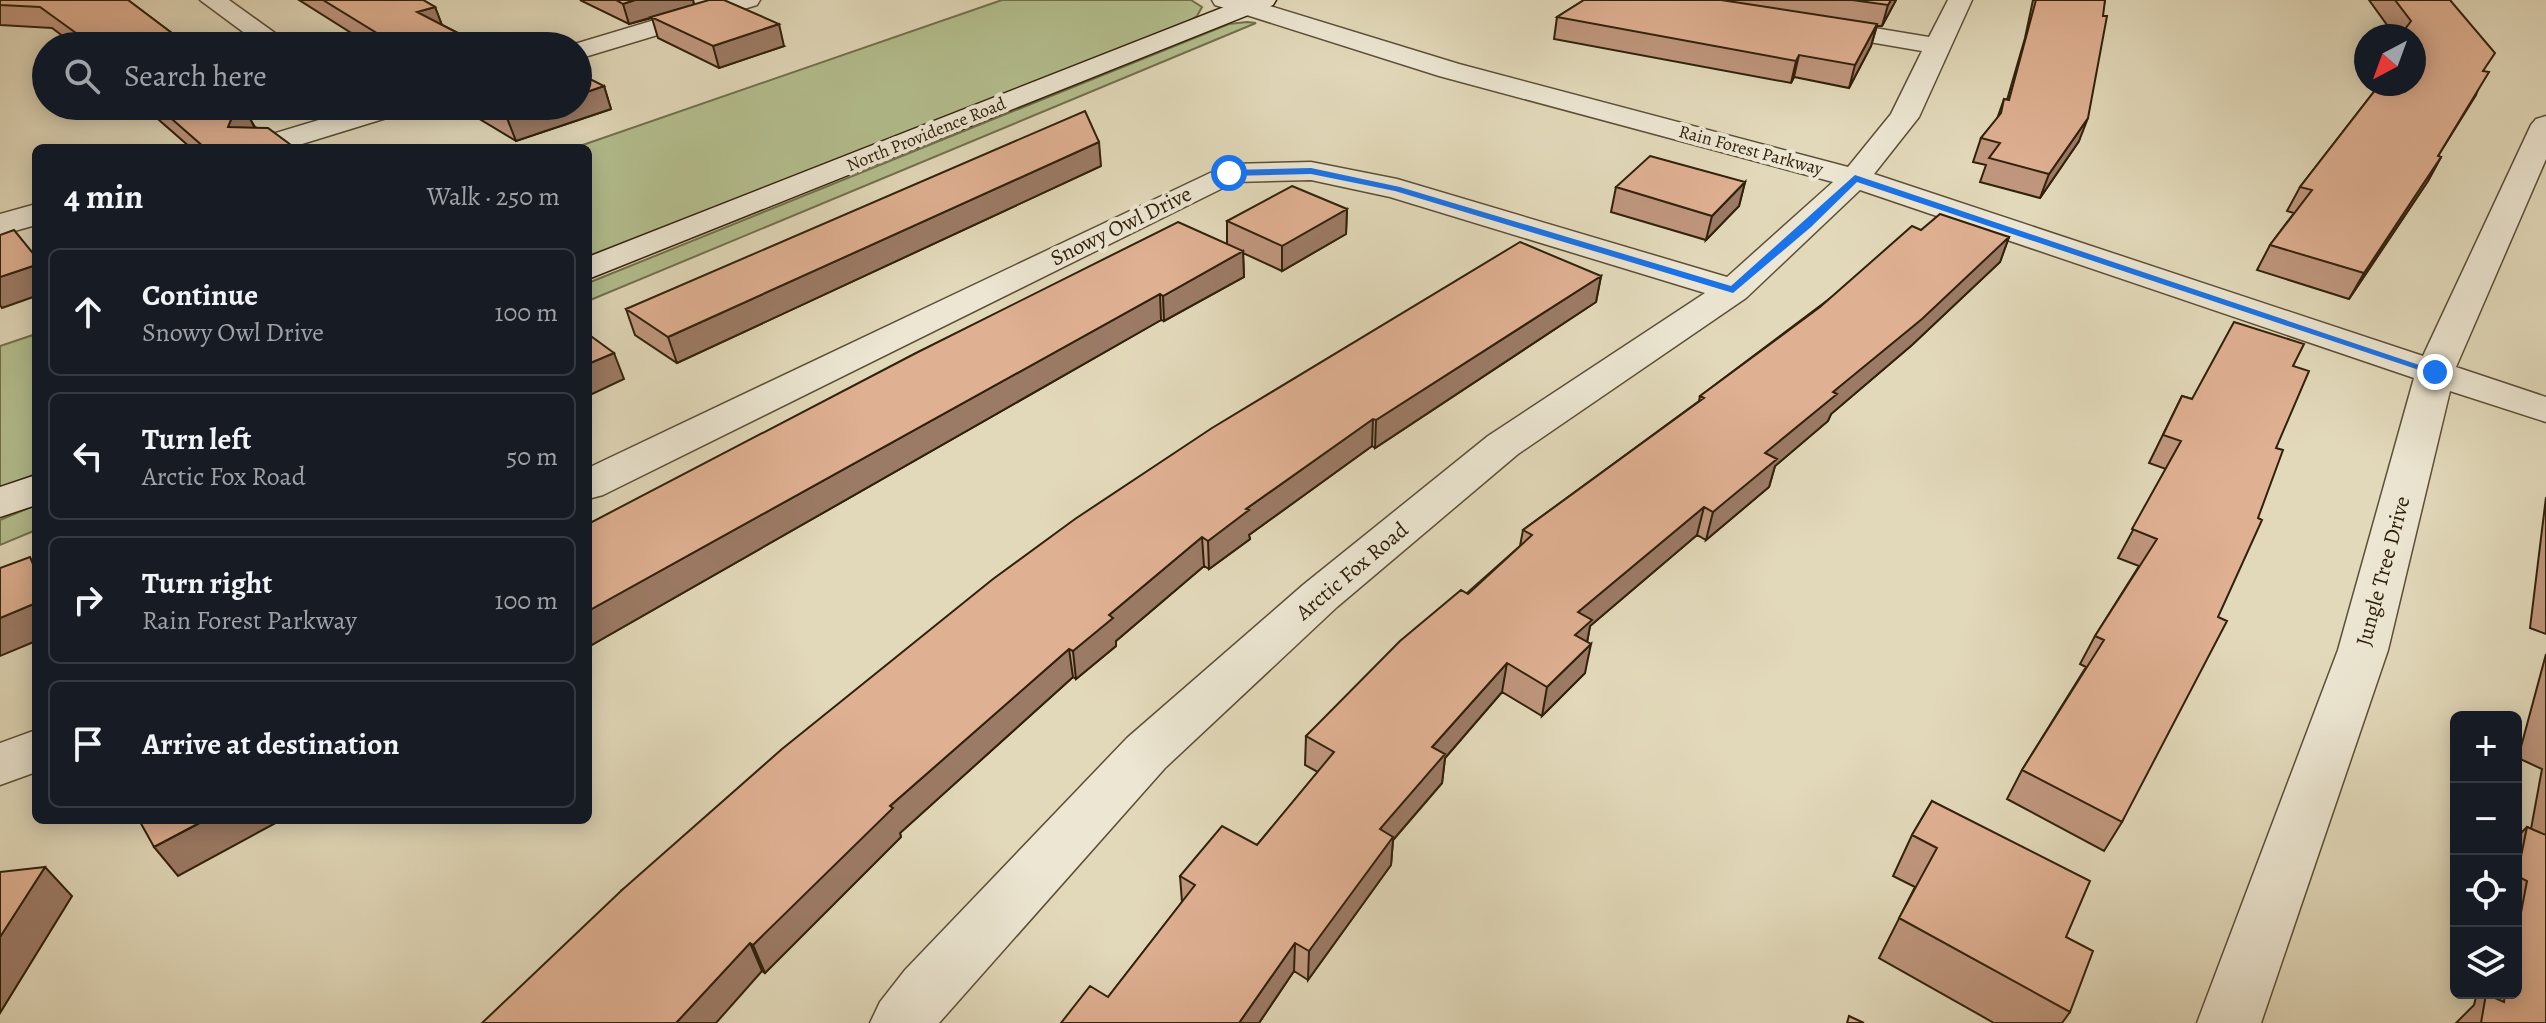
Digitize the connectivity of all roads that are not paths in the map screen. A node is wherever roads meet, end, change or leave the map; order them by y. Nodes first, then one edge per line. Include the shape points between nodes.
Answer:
1 (212, 0) edge
2 (748, 0) edge
3 (1960, 0) edge
4 (1244, 2) edge
5 (1787, 22) edge
6 (259, 32) edge
7 (1938, 46) junction
8 (592, 47) edge
9 (344, 120) edge
10 (2546, 125) edge
11 (269, 144) edge
12 (1855, 178) junction
13 (32, 215) edge
14 (0, 225) edge
15 (592, 267) edge
16 (1733, 290) junction
17 (2435, 372) junction
18 (2546, 410) edge
19 (592, 483) edge
20 (32, 491) edge
21 (0, 503) edge
22 (32, 752) edge
23 (0, 764) edge
24 (902, 1023) edge
25 (2229, 1023) edge

1 - 6 street
2 - 8 street
3 - 7 street, Arctic Fox Road
4 - 12 street, Rain Forest Parkway via 1449,70
4 - 15 street, North Providence Road
5 - 7 street
7 - 12 street, Arctic Fox Road via 1904,117
9 - 11 street
10 - 17 street, Jungle Tree Drive
12 - 16 street, Arctic Fox Road
12 - 17 street, Rain Forest Parkway
13 - 14 street
16 - 19 street, Snowy Owl Drive via 1397,189 1311,171 1229,173
16 - 24 street, Arctic Fox Road via 1503,445 1320,596 1146,753
17 - 18 street, Rain Forest Parkway
17 - 25 street, Jungle Tree Drive via 2363,650
20 - 21 street
22 - 23 street

